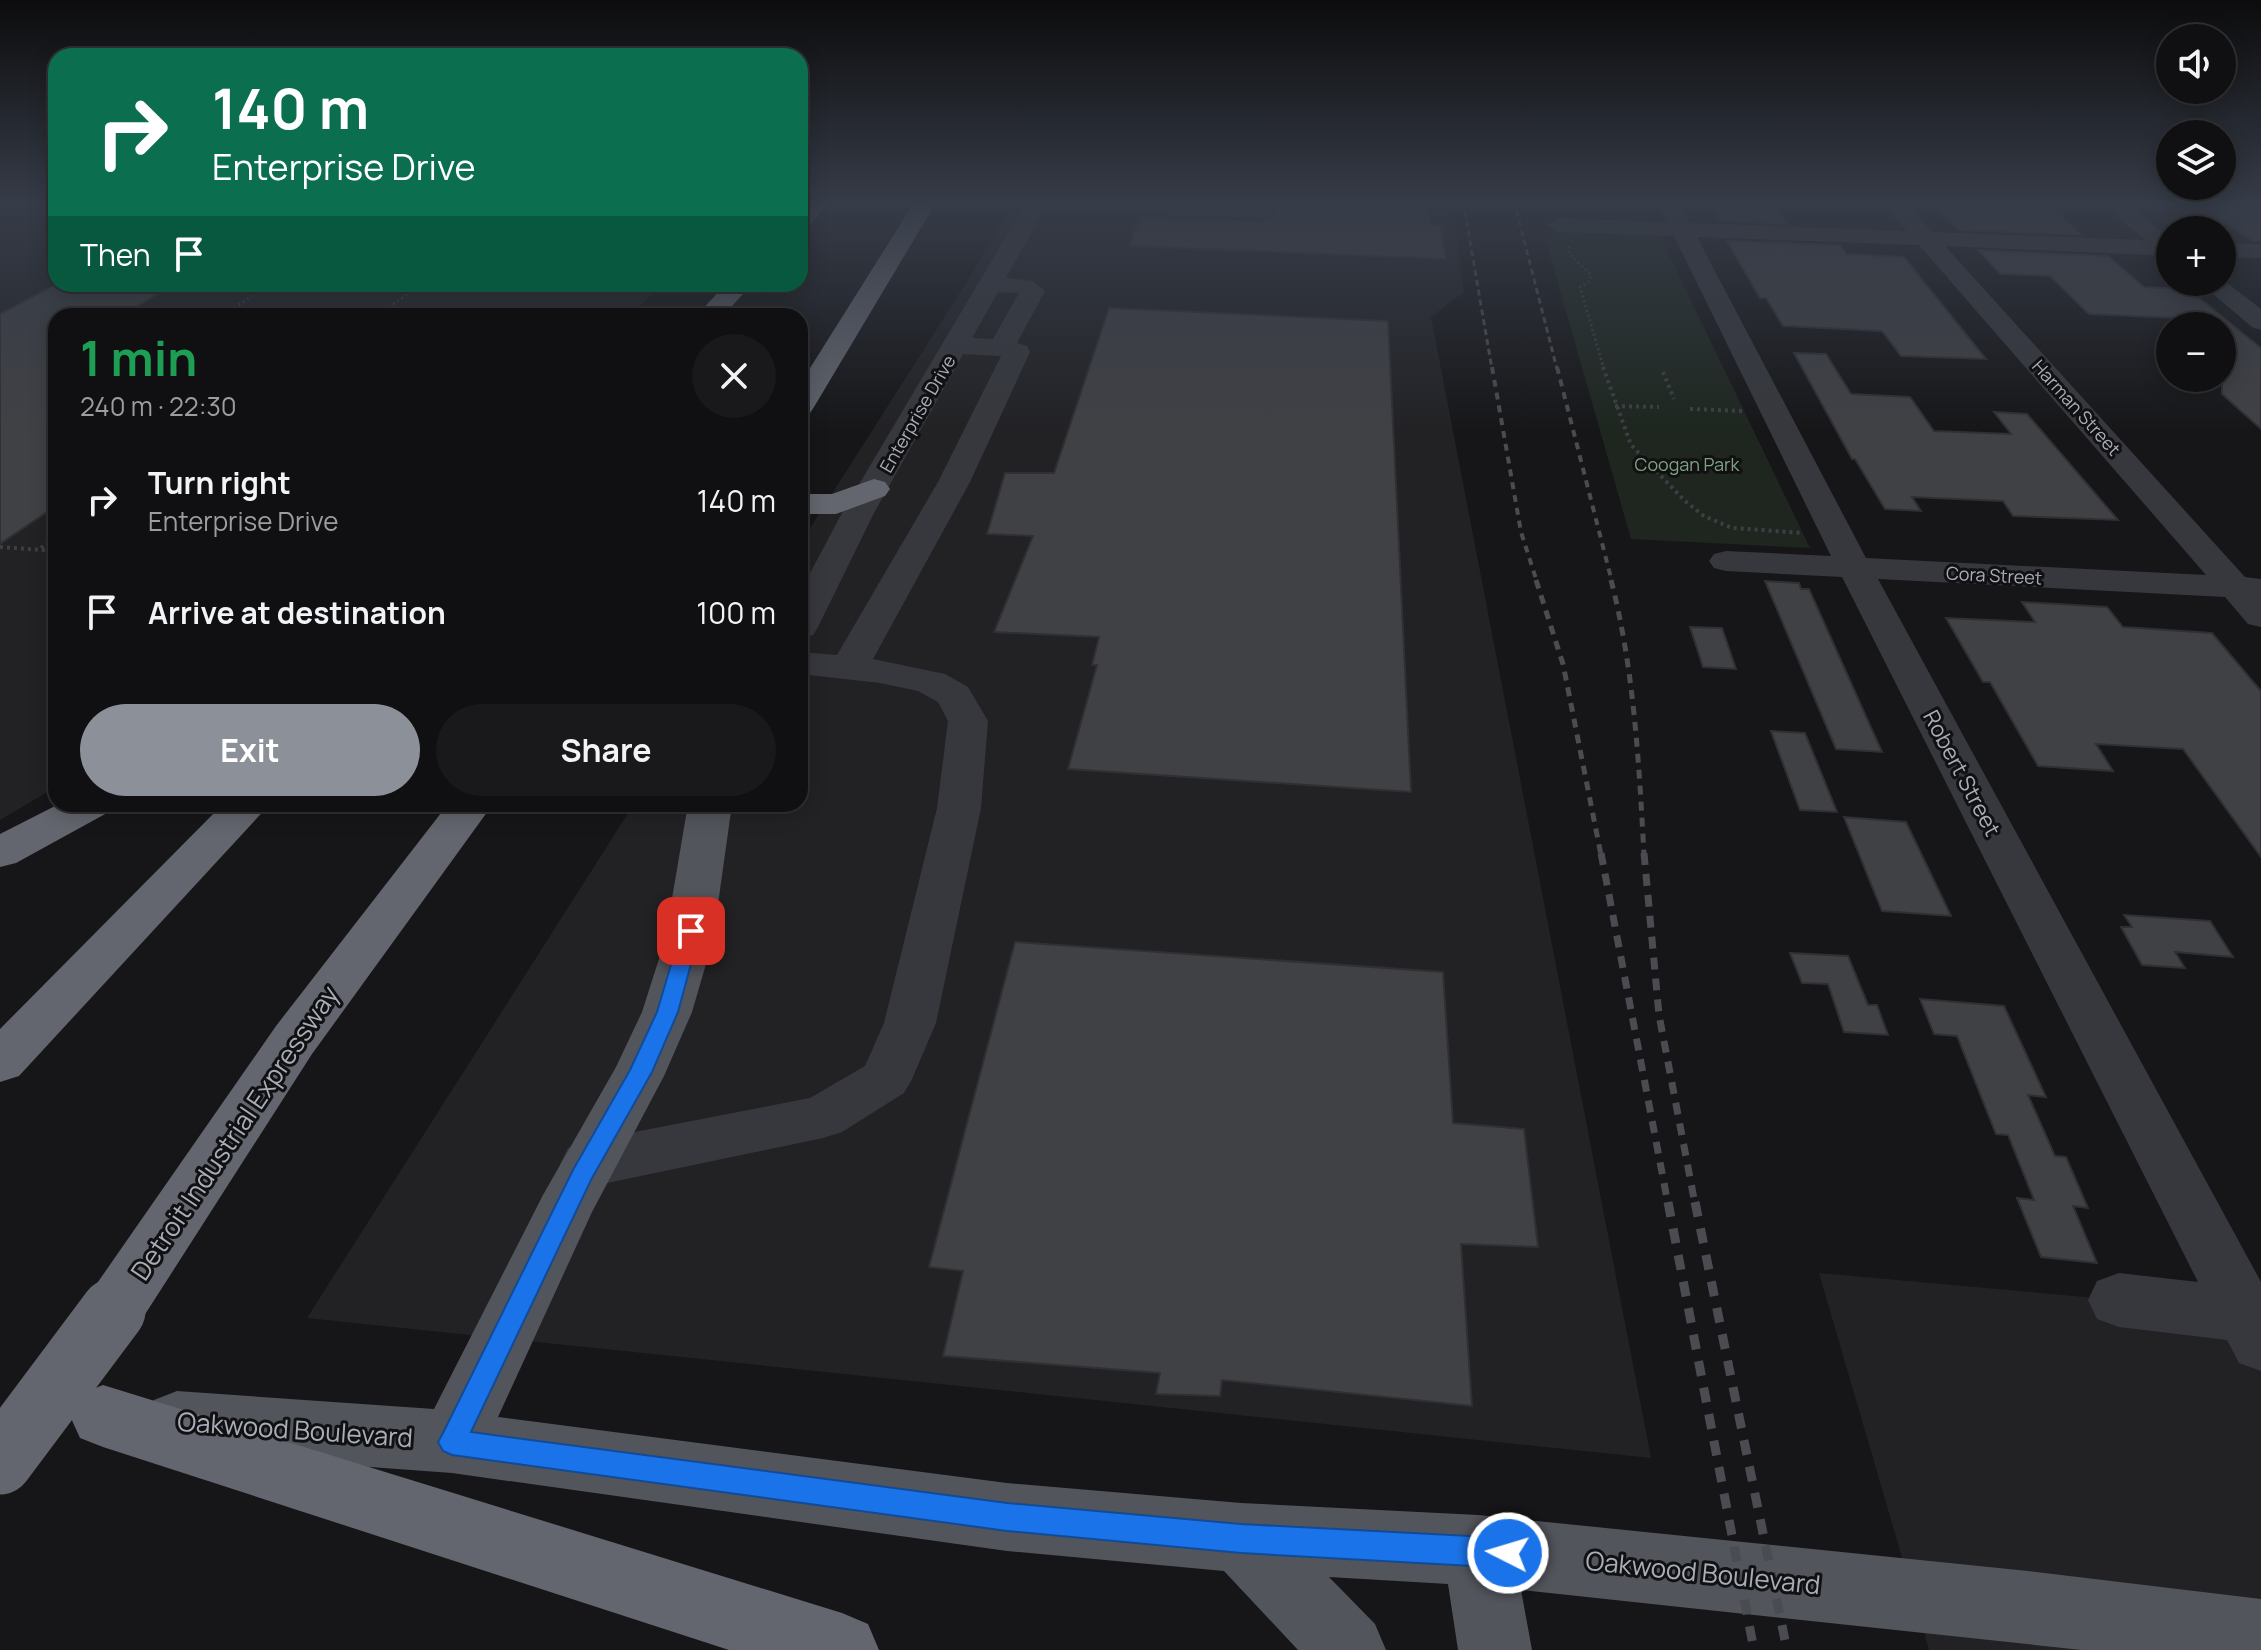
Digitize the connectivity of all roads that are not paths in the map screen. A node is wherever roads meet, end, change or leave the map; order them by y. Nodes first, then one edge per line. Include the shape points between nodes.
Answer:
1 (865, 278) edge
2 (878, 278) edge
3 (997, 278) edge
4 (1706, 278) edge
5 (1962, 278) edge
6 (993, 285) junction
7 (732, 292) edge
8 (2228, 296) edge
9 (717, 308) edge
10 (2261, 322) edge
11 (957, 346) junction
12 (1002, 347) junction
13 (808, 353) edge
14 (808, 394) edge
15 (919, 412) junction
16 (986, 412) junction
17 (874, 489) junction
18 (808, 504) edge
19 (1726, 561) dead end
20 (1854, 568) junction
21 (2249, 588) edge
22 (808, 612) edge
23 (2261, 616) edge
24 (808, 664) edge
25 (849, 668) junction
26 (77, 812) edge
27 (240, 812) edge
28 (465, 812) edge
29 (708, 812) edge
30 (0, 853) edge
31 (0, 1062) edge
32 (588, 1164) junction
33 (2119, 1300) dead end
34 (2256, 1325) edge
35 (0, 1398) edge
36 (103, 1416) junction
37 (452, 1442) junction
38 (0, 1462) edge
39 (1241, 1538) junction
40 (1478, 1550) junction
41 (2261, 1636) edge
42 (842, 1650) edge
43 (1349, 1650) edge
44 (1495, 1650) edge

1 - 13 highway
2 - 14 highway
3 - 6 street, Enterprise Drive
4 - 20 street, Robert Street
5 - 21 street, Harman Street
6 - 11 street, Enterprise Drive
6 - 12 street via 1033,291
7 - 9 highway
8 - 10 street
11 - 12 street
11 - 15 street, Enterprise Drive
12 - 16 street via 1017,352
15 - 16 street
15 - 17 street, Enterprise Drive
16 - 25 street via 954,482
17 - 18 highway via 836,504
17 - 22 street, Enterprise Drive
19 - 20 street, Cora Street
20 - 21 street, Cora Street
20 - 34 street, Robert Street
21 - 23 street, Harman Street
24 - 25 street
25 - 32 street via 931,682 954,695 968,721 959,808 914,1007 885,1079 823,1117
26 - 30 highway
27 - 31 highway
28 - 38 highway, Detroit Industrial Expressway, bridge via 294,1040 113,1311
29 - 32 main road via 691,931 667,1012 641,1072
32 - 37 main road
33 - 34 street
35 - 36 main road, Oakwood Boulevard
36 - 37 main road, Oakwood Boulevard
36 - 42 highway
37 - 39 main road, Oakwood Boulevard via 1007,1517
39 - 40 main road, Oakwood Boulevard
39 - 43 main road
40 - 41 main road, Oakwood Boulevard
40 - 44 main road

